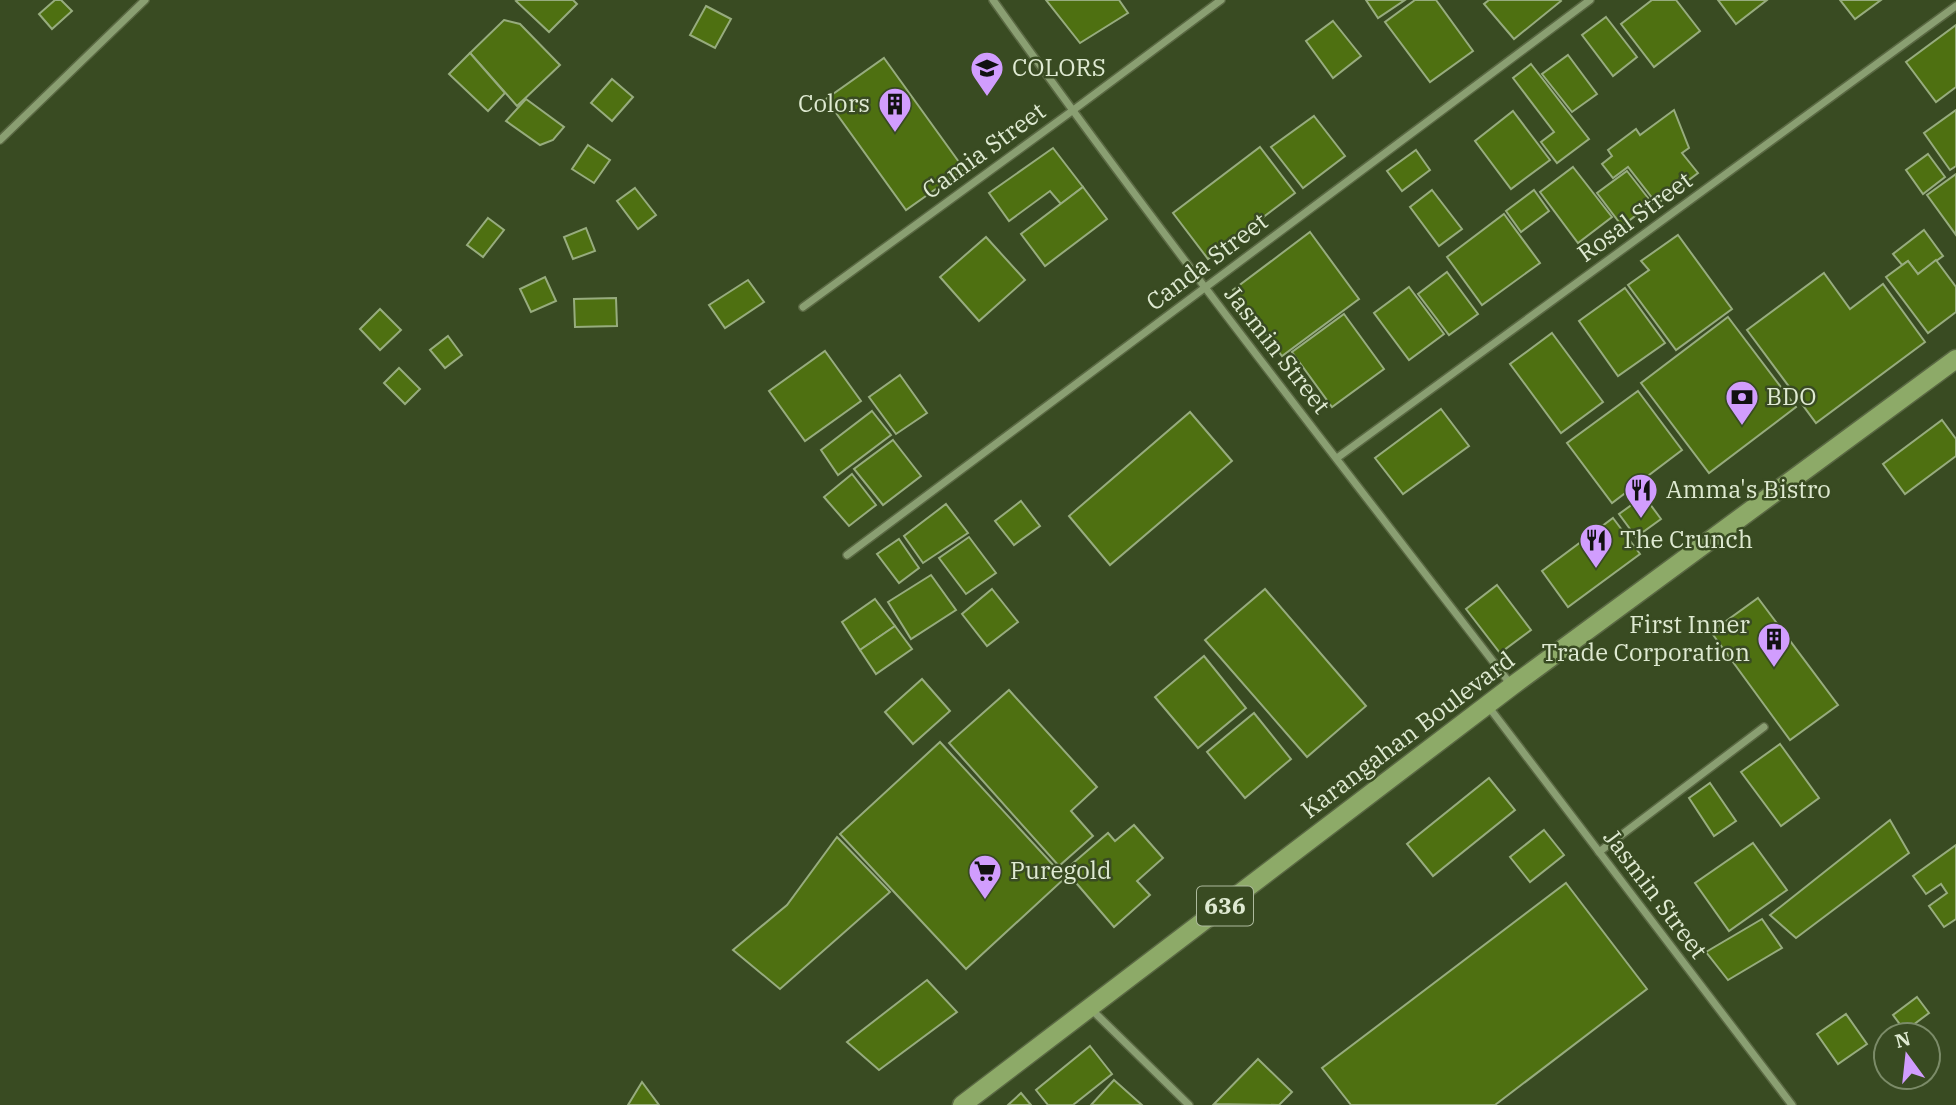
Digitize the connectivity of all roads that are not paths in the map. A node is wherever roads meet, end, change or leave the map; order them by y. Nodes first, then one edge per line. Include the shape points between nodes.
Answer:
1 (145, 0) edge
2 (993, 0) edge
3 (1221, 0) edge
4 (1590, 0) edge
5 (1956, 6) edge
6 (1072, 111) junction
7 (0, 140) edge
8 (1205, 288) junction
9 (803, 307) dead end
10 (1956, 359) edge
11 (1337, 458) junction
12 (847, 555) dead end
13 (1512, 686) junction
14 (1487, 705) junction
15 (1764, 727) dead end
16 (1599, 852) junction
17 (1091, 1009) junction
18 (962, 1105) edge
19 (1189, 1105) edge
20 (1792, 1105) edge

1 - 7 street
2 - 6 street, Jasmin Street
3 - 6 street, Camia Street
4 - 8 street, Canda Street
5 - 11 street, Rosal Street
6 - 8 street, Jasmin Street
6 - 9 street, Camia Street
8 - 11 street, Jasmin Street
8 - 12 street, Canda Street
10 - 13 main road, Karangahan Boulevard / 636
11 - 13 street, Jasmin Street
13 - 14 main road, Karangahan Boulevard / 636
14 - 16 street, Jasmin Street
14 - 17 main road, Karangahan Boulevard / 636
15 - 16 street
16 - 20 street, Jasmin Street
17 - 18 main road, Karangahan Boulevard / 636
17 - 19 street

